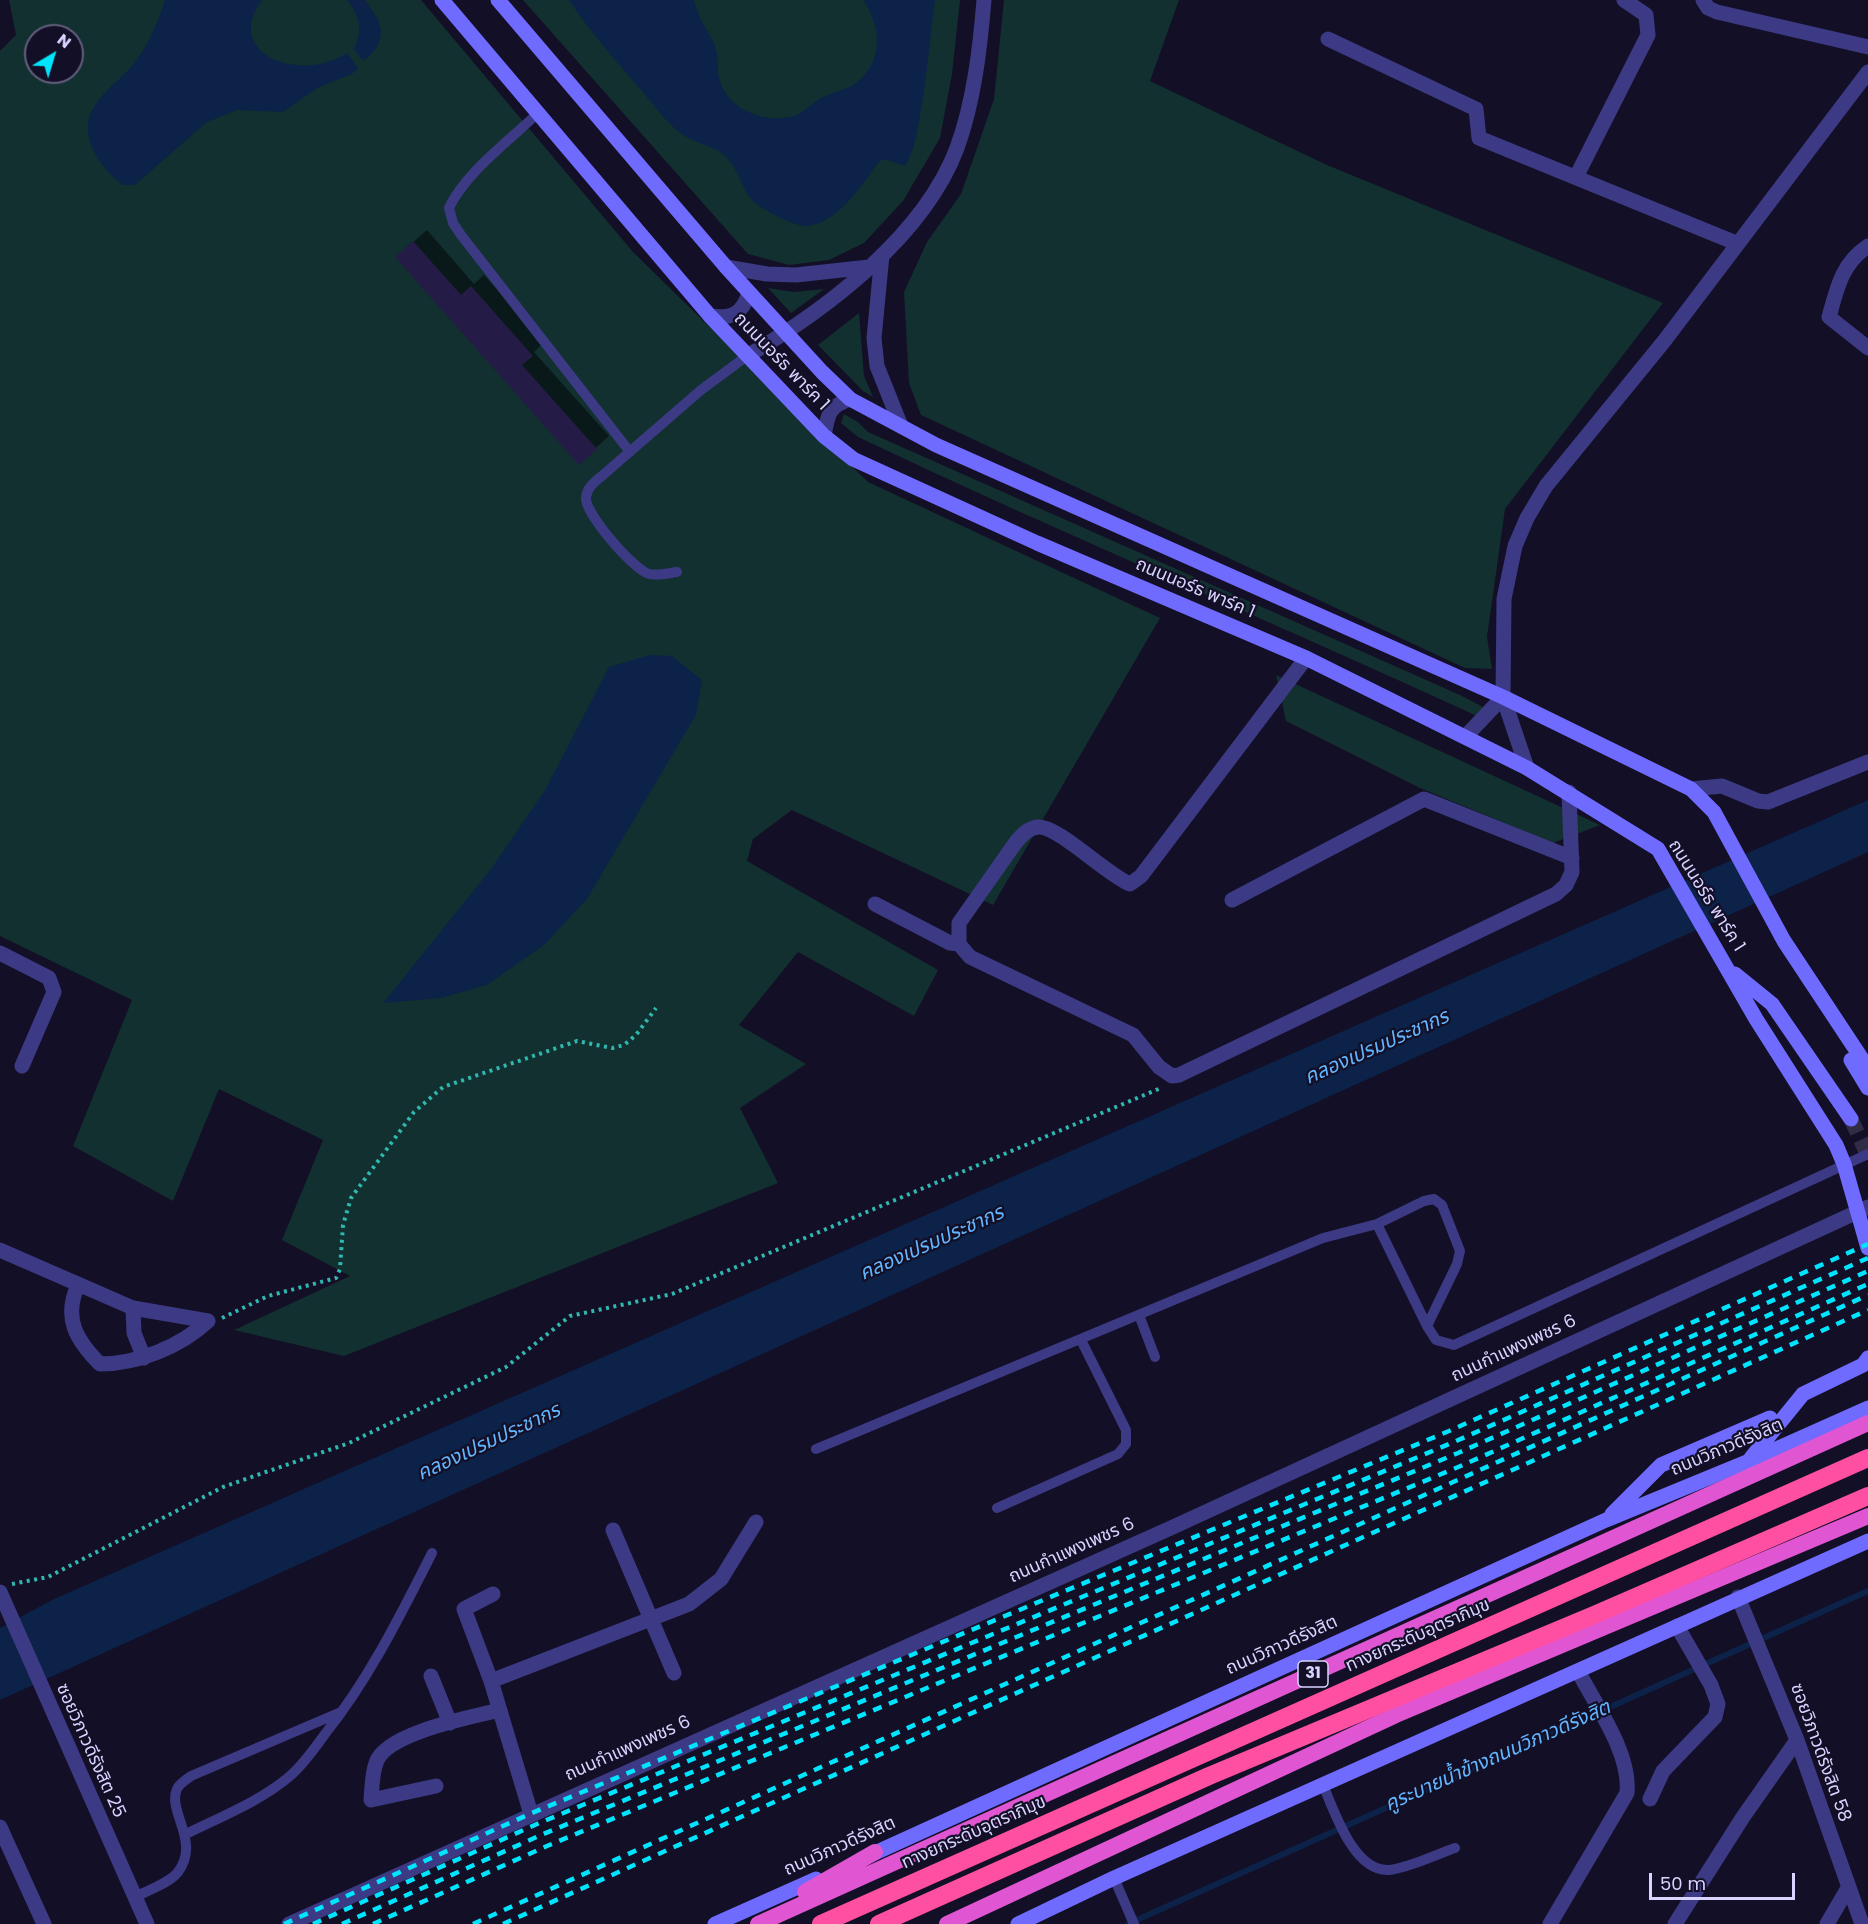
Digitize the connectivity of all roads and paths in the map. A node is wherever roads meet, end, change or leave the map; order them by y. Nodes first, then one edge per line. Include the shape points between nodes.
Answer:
1 (442, 0) edge
2 (498, 0) edge
3 (984, 0) edge
4 (1624, 0) edge
5 (1703, 0) edge
6 (1328, 39) dead end
7 (1868, 47) edge
8 (1868, 72) edge
9 (538, 113) junction
10 (1576, 177) junction
11 (1736, 243) junction
12 (1868, 246) edge
13 (882, 255) junction
14 (726, 267) junction
15 (869, 267) junction
16 (748, 293) junction
17 (710, 316) junction
18 (784, 334) junction
19 (1868, 348) edge
20 (747, 356) junction
21 (850, 399) junction
22 (901, 426) junction
23 (824, 436) junction
24 (630, 452) junction
25 (677, 572) dead end
26 (1306, 658) junction
27 (1503, 697) junction
28 (1466, 736) junction
29 (1868, 762) edge
30 (1527, 768) junction
31 (1691, 789) junction
32 (1569, 792) junction
33 (1572, 858) junction
34 (1232, 900) dead end
35 (875, 904) dead end
36 (1784, 941) junction
37 (959, 944) junction
38 (0, 953) edge
39 (1728, 968) junction
40 (656, 1008) dead end
41 (22, 1066) dead end
42 (1868, 1068) edge
43 (1172, 1076) junction
44 (1868, 1088) edge
45 (1851, 1119) tunnel mouth
46 (1868, 1154) edge
47 (1844, 1164) junction
48 (1862, 1210) edge
49 (1377, 1224) junction
50 (1868, 1248) edge
51 (0, 1250) edge
52 (78, 1285) junction
53 (133, 1308) junction
54 (1139, 1315) junction
55 (208, 1321) junction
56 (1427, 1326) junction
57 (1081, 1340) junction
58 (1155, 1357) dead end
59 (144, 1358) junction
60 (1868, 1358) edge
61 (1868, 1408) edge
62 (1770, 1418) dead end
63 (1868, 1423) edge
64 (816, 1449) dead end
65 (1868, 1458) edge
66 (1747, 1462) junction
67 (1868, 1496) edge
68 (997, 1508) dead end
69 (1868, 1516) edge
70 (1606, 1520) junction
71 (756, 1522) dead end
72 (613, 1530) dead end
73 (1868, 1541) edge
74 (432, 1553) dead end
75 (5, 1588) edge
76 (493, 1594) dead end
77 (1738, 1597) junction
78 (651, 1619) junction
79 (1677, 1626) junction
80 (1578, 1671) junction
81 (674, 1673) dead end
82 (430, 1676) dead end
83 (491, 1681) junction
84 (500, 1710) junction
85 (343, 1712) junction
86 (450, 1723) junction
87 (1797, 1740) junction
88 (1323, 1785) junction
89 (436, 1786) dead end
90 (1650, 1799) dead end
91 (531, 1814) junction
92 (0, 1827) edge
93 (186, 1834) junction
94 (1455, 1848) dead end
95 (875, 1852) junction
96 (1114, 1878) junction
97 (1848, 1888) junction
98 (133, 1898) junction
99 (44, 1924) edge
100 (147, 1924) edge
101 (289, 1924) edge
102 (715, 1924) edge
103 (750, 1924) edge
104 (758, 1924) edge
105 (821, 1924) edge
106 (879, 1924) edge
107 (947, 1924) edge
108 (1018, 1924) edge
109 (1134, 1924) edge
110 (1550, 1924) edge
111 (1675, 1924) edge
112 (1827, 1924) edge
113 (1862, 1924) edge

1 - 9 main road, ถนนนอร์ธ พาร์ค 1
2 - 14 main road, ถนนนอร์ธ พาร์ค 1
3 - 13 street via 973,88 957,148 934,195 902,237
4 - 10 street via 1646,15 1648,35
5 - 7 street via 1717,12
6 - 10 street via 1476,110 1479,138
8 - 11 street
9 - 17 main road, ถนนนอร์ธ พาร์ค 1
9 - 24 lane via 455,195 449,208 453,223
10 - 11 street
11 - 27 street via 1665,340 1546,486 1527,518 1515,546 1504,599
12 - 19 street via 1854,255 1841,274 1829,317
13 - 15 street
13 - 22 street via 874,338 877,366
14 - 15 street via 796,275
14 - 16 main road, ถนนนอร์ธ พาร์ค 1
15 - 18 street
16 - 17 street via 737,314 726,318
16 - 18 main road, ถนนนอร์ธ พาร์ค 1
17 - 20 main road, ถนนนอร์ธ พาร์ค 1
18 - 20 street
18 - 21 main road, ถนนนอร์ธ พาร์ค 1
20 - 23 main road, ถนนนอร์ธ พาร์ค 1
20 - 24 lane
21 - 22 main road, ถนนนอร์ธ พาร์ค 1
21 - 23 street via 836,404 828,414
22 - 27 main road, ถนนนอร์ธ พาร์ค 1 via 947,450
23 - 26 main road, ถนนนอร์ธ พาร์ค 1 via 853,459 889,477
24 - 25 lane via 590,487 586,497 588,510 641,571 651,575
26 - 28 main road, ถนนนอร์ธ พาร์ค 1
26 - 37 street via 1142,876 1130,884 1117,879 1054,831 1037,826 1025,831 959,923
27 - 28 street
27 - 30 street
27 - 31 main road, ถนนนอร์ธ พาร์ค 1
28 - 30 main road, ถนนนอร์ธ พาร์ค 1
29 - 31 street via 1768,802 1722,786
30 - 32 main road, ถนนนอร์ธ พาร์ค 1
31 - 36 main road, ถนนนอร์ธ พาร์ค 1 via 1714,812
32 - 33 street
32 - 39 main road, ถนนนอร์ธ พาร์ค 1 via 1658,849
33 - 34 street via 1424,799
33 - 43 street via 1572,872 1556,894
35 - 37 street
36 - 42 main road, ถนนนอร์ธ พาร์ค 1
36 - 44 main road
37 - 43 street via 970,957 1133,1035 1159,1067
38 - 41 street via 49,978 54,992
39 - 45 main road via 1772,1004
39 - 47 main road, ถนนนอร์ธ พาร์ค 1 via 1836,1144
40 - 55 path via 624,1045 612,1048 577,1041 443,1087 414,1113 351,1198 336,1278 268,1296
43 - 75 path via 1160,1089 672,1294 570,1316 506,1367 349,1443 223,1487 48,1577
46 - 47 lane
47 - 48 main road, ถนนนอร์ธ พาร์ค 1
47 - 56 lane via 1454,1345 1436,1340
48 - 50 main road, ถนนนอร์ธ พาร์ค 1
48 - 91 street, ถนนกำแพงเพชร 6 via 1173,1527
49 - 54 lane via 1323,1238
49 - 56 lane
49 - 56 lane via 1424,1201 1434,1199 1442,1205 1460,1251
51 - 52 street
52 - 53 street
52 - 59 street via 70,1302 82,1346 100,1364
53 - 55 street
53 - 59 street via 134,1333
54 - 57 lane
54 - 58 lane
55 - 59 street
57 - 64 lane
57 - 68 lane via 1126,1430 1126,1444 1118,1454
60 - 66 main road via 1863,1365 1803,1394
61 - 66 main road, ถนนวิภาวดีรังสิต / 31
62 - 70 main road via 1661,1465
63 - 104 highway, ถนนวิภาวดีรังสิต / 31
65 - 105 highway, ทางยกระดับอุตราภิมุข / 31
66 - 70 main road, ถนนวิภาวดีรังสิต / 31
67 - 106 highway via 1209,1776
69 - 107 highway via 1396,1715
70 - 95 main road, ถนนวิภาวดีรังสิต / 31
71 - 78 street via 721,1579 689,1604
72 - 78 street
73 - 77 main road
74 - 85 lane via 394,1629
75 - 98 street, ซอยวิภาวดีรังสิต 25 via 7,1607
76 - 83 street via 464,1609
77 - 79 main road
77 - 87 street, ซอยวิภาวดีรังสิต 58
78 - 81 street
78 - 83 street
79 - 80 main road
79 - 90 street via 1718,1704 1715,1718 1663,1772
80 - 88 main road
80 - 110 street via 1629,1777 1627,1793
82 - 86 street
83 - 84 street
84 - 86 street
84 - 91 street
85 - 93 lane via 289,1777
85 - 93 lane via 190,1776 177,1788 175,1803
86 - 89 street via 427,1728 395,1743 376,1761 371,1800
87 - 97 street, ซอยวิภาวดีรังสิต 58
87 - 111 street
88 - 94 lane via 1349,1843 1366,1863 1387,1870
88 - 96 main road
91 - 101 street, ถนนกำแพงเพชร 6
92 - 99 street
93 - 98 lane via 185,1855 178,1873
95 - 102 main road, ถนนวิภาวดีรังสิต / 31
95 - 103 highway
96 - 108 main road
96 - 109 lane
97 - 112 street
97 - 113 street, ซอยวิภาวดีรังสิต 58
98 - 100 street, ซอยวิภาวดีรังสิต 25

